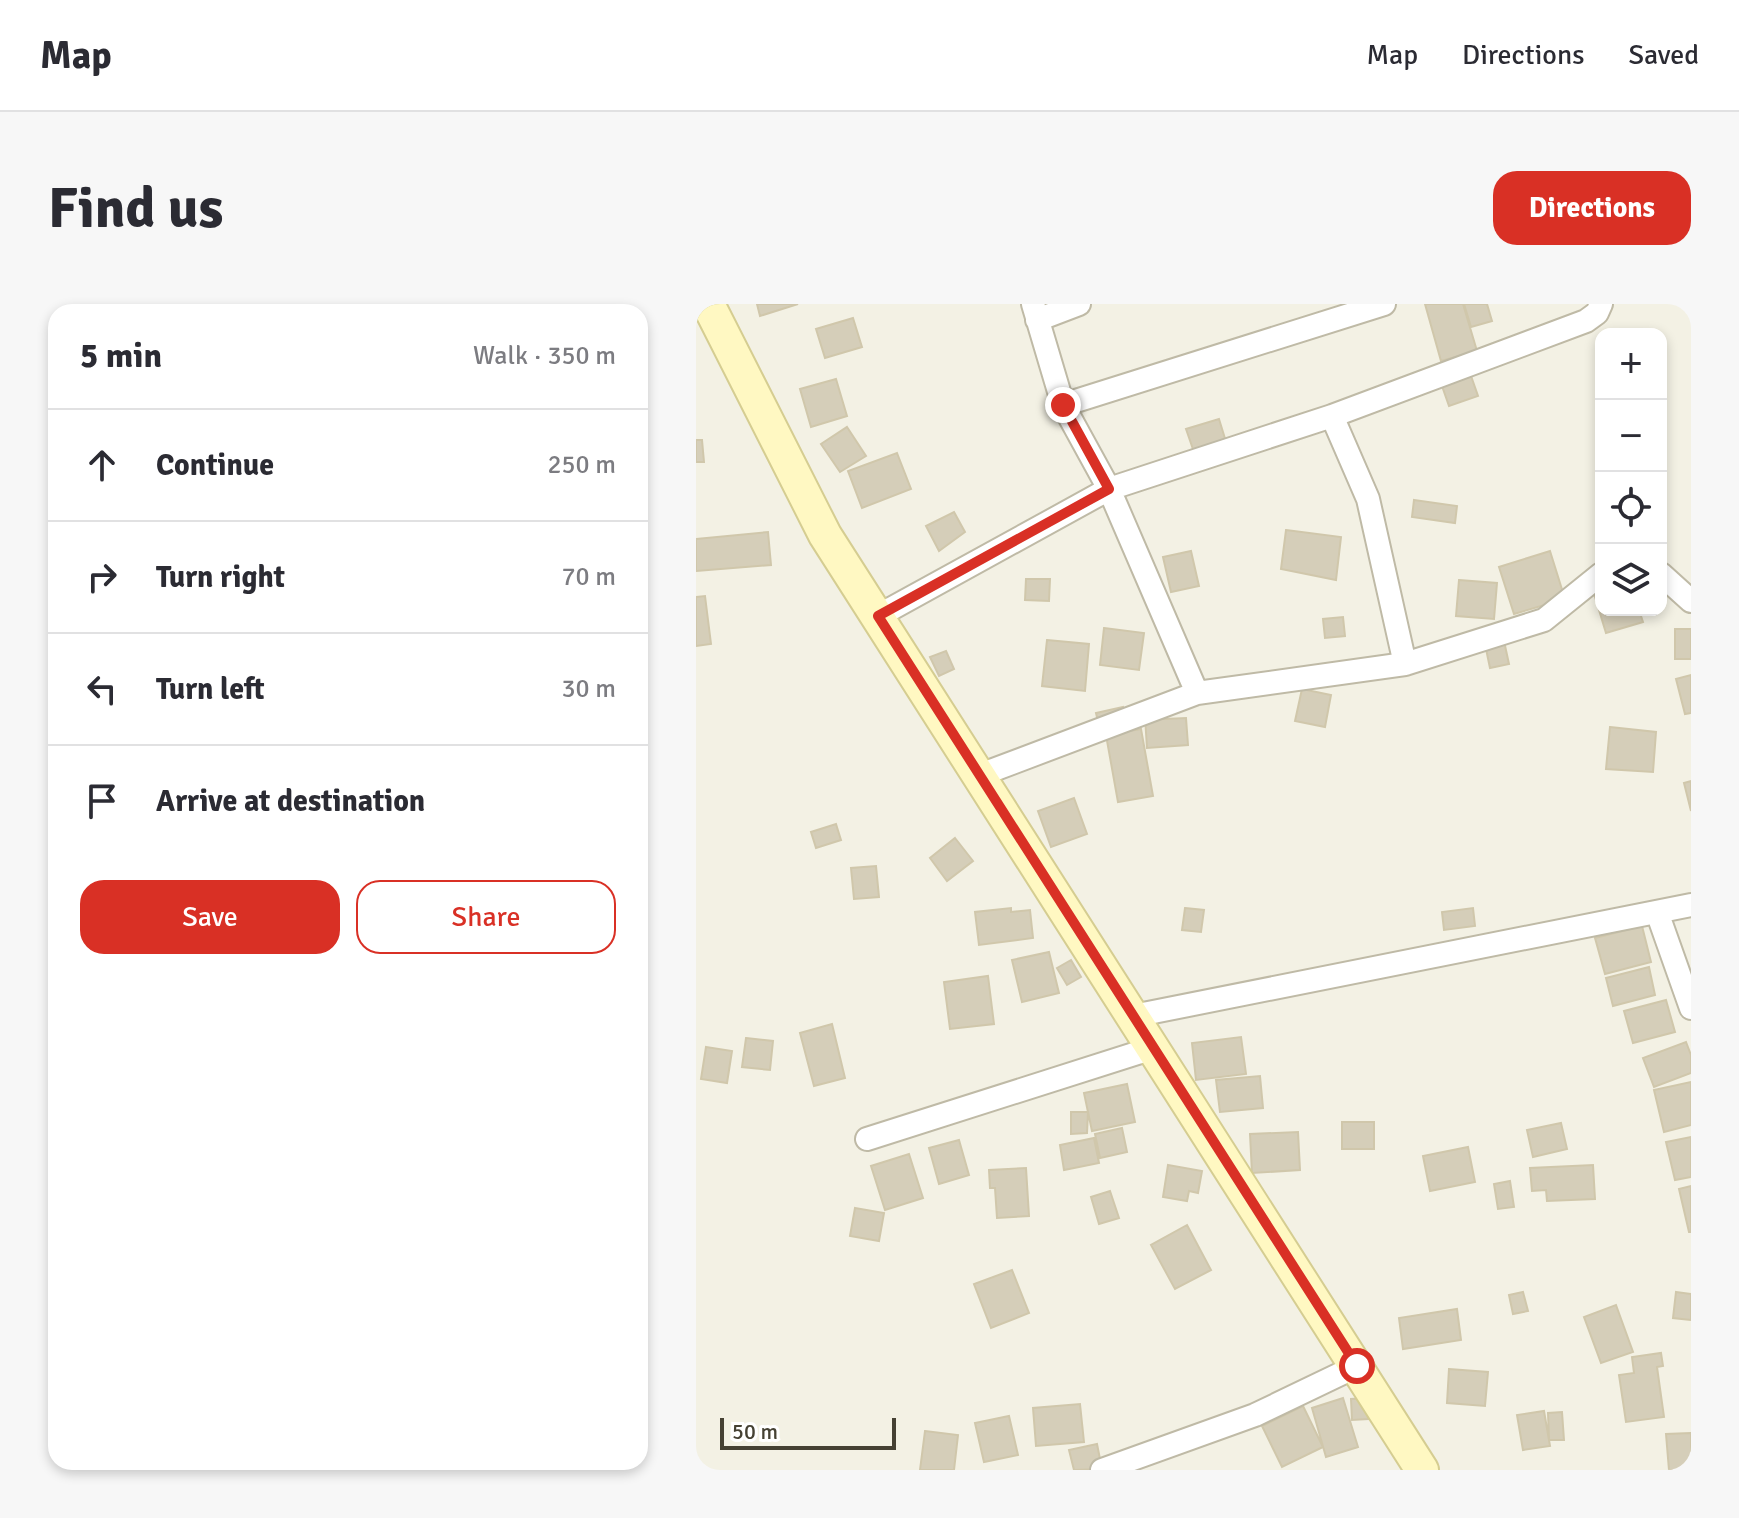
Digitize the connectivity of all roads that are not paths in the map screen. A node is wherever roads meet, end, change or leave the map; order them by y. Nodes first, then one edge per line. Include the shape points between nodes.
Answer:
1 (708, 304) edge
2 (1079, 304) edge
3 (1384, 304) edge
4 (1601, 304) edge
5 (1035, 312) edge
6 (1063, 405) junction
7 (1332, 416) junction
8 (1109, 489) junction
9 (1595, 579) edge
10 (1667, 579) edge
11 (1691, 601) edge
12 (878, 616) junction
13 (1405, 664) junction
14 (1197, 693) junction
15 (980, 775) junction
16 (1691, 905) edge
17 (1657, 912) junction
18 (1691, 1008) edge
19 (1133, 1016) junction
20 (1153, 1048) junction
21 (867, 1139) dead end
22 (1357, 1366) junction
23 (1102, 1470) edge
24 (1422, 1470) edge

1 - 12 main road via 825,535
2 - 5 street
3 - 6 street
4 - 7 street via 1586,321
5 - 6 street
6 - 8 street
7 - 8 street
7 - 13 street via 1368,499
8 - 12 street
8 - 14 street
9 - 13 street via 1544,620
10 - 11 street
12 - 15 main road
13 - 14 street
14 - 15 street
15 - 19 main road
16 - 17 street
17 - 18 street
17 - 19 street
19 - 20 main road
20 - 21 street
20 - 22 main road
22 - 23 street via 1255,1415
22 - 24 main road

